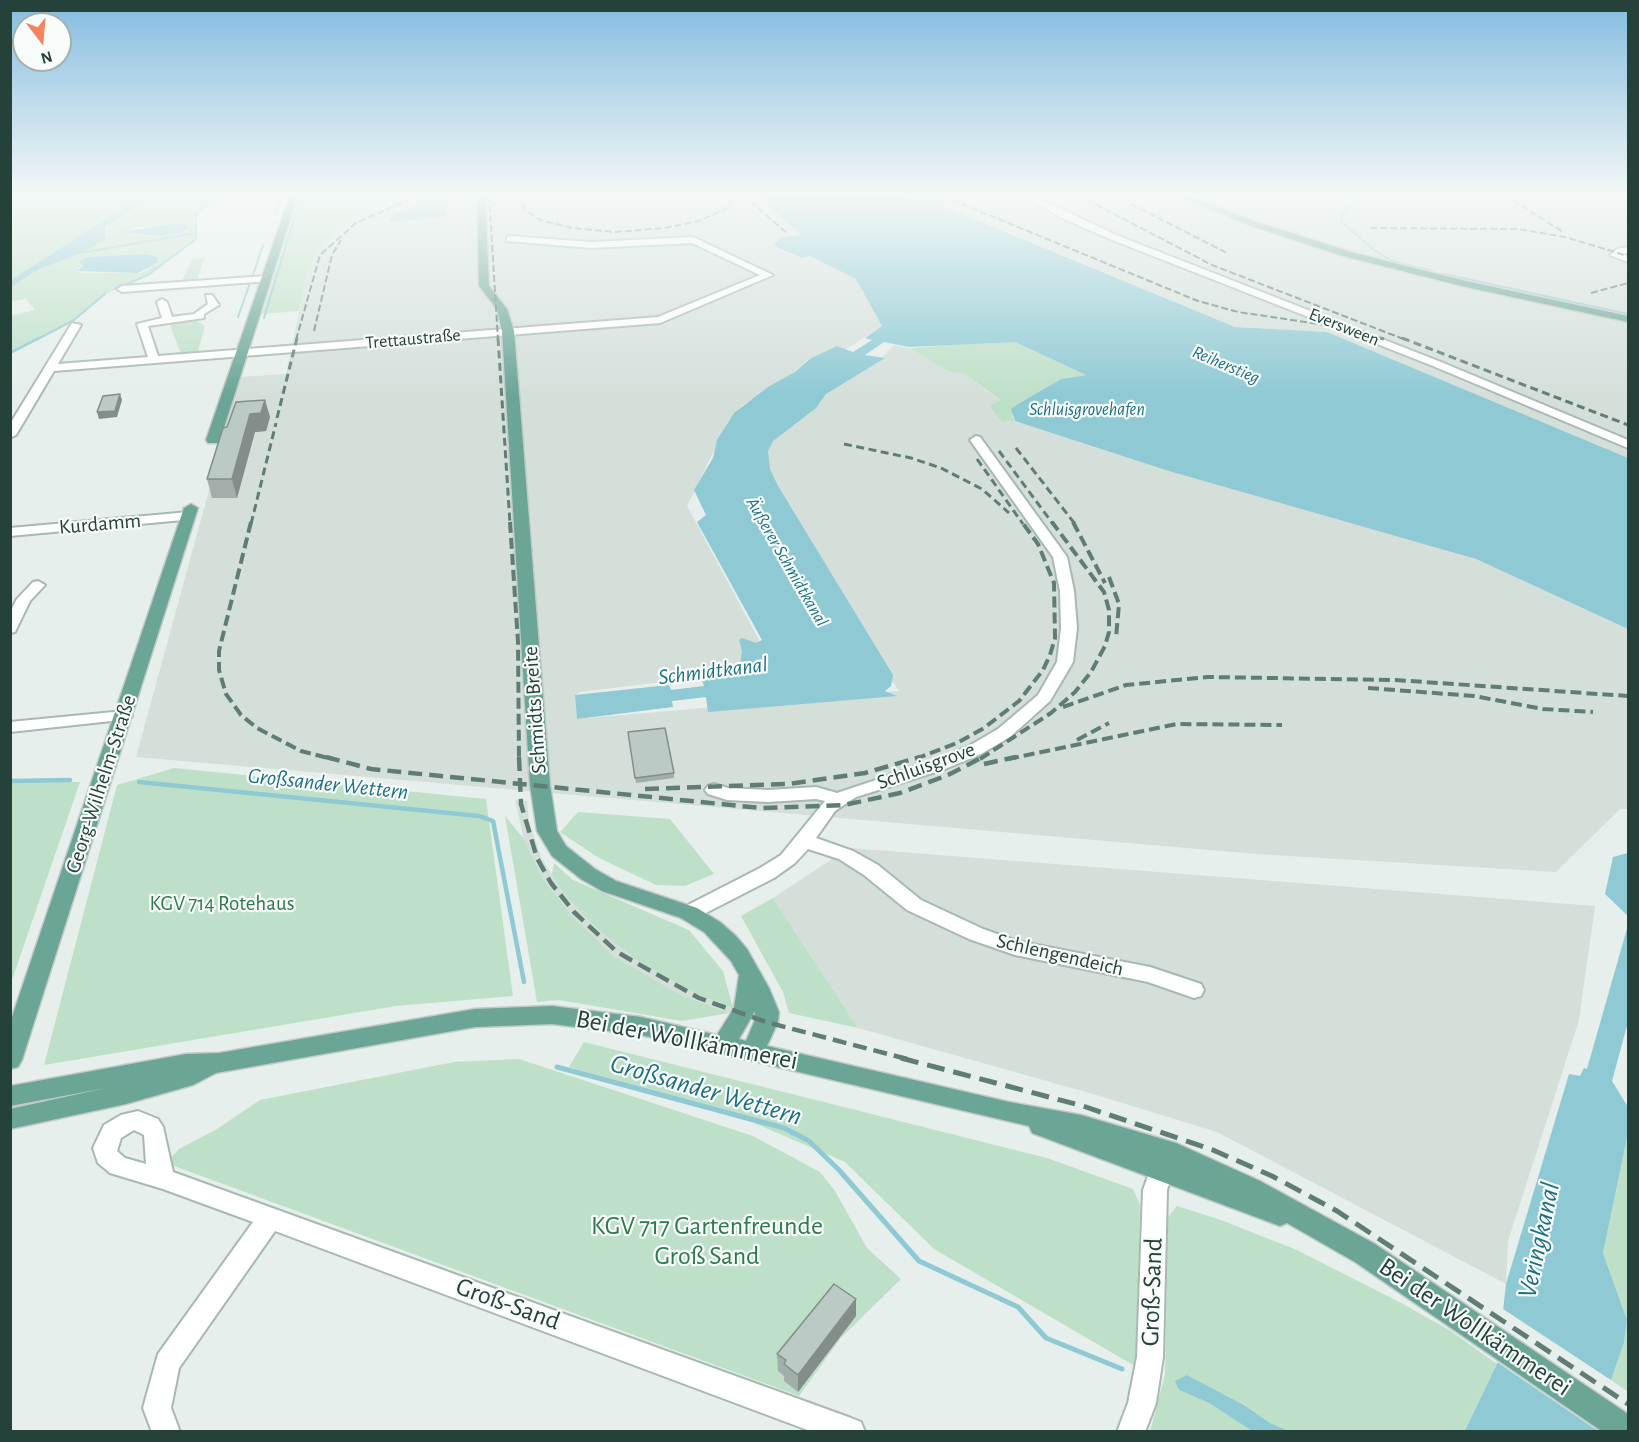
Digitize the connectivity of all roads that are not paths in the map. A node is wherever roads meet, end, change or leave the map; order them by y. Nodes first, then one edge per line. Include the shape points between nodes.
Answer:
1 (272, 262) edge
2 (483, 262) edge
3 (741, 262) edge
4 (1177, 262) edge
5 (1381, 262) edge
6 (266, 279) junction
7 (122, 289) dead end
8 (209, 297) dead end
9 (162, 302) dead end
10 (1629, 319) edge
11 (168, 320) junction
12 (76, 325) dead end
13 (508, 331) junction
14 (241, 353) junction
15 (153, 360) junction
16 (50, 368) junction
17 (10, 435) edge
18 (213, 440) dead end
19 (976, 440) dead end
20 (1629, 444) edge
21 (190, 512) joint
22 (10, 532) edge
23 (38, 585) dead end
24 (10, 629) edge
25 (124, 716) junction
26 (10, 727) edge
27 (714, 790) dead end
28 (839, 799) junction
29 (806, 841) junction
30 (689, 913) junction
31 (750, 975) junction
32 (1194, 990) dead end
33 (723, 1045) junction
34 (753, 1052) junction
35 (10, 1060) edge
36 (219, 1063) junction
37 (10, 1096) edge
38 (10, 1119) edge
39 (1164, 1161) junction
40 (164, 1179) dead end
41 (270, 1218) junction
42 (166, 1431) edge
43 (851, 1431) edge
44 (1131, 1431) edge
45 (1629, 1431) edge

1 - 6 main road
2 - 13 main road, Schmidts Breite via 484,286 502,309
3 - 13 street, Trettaustraße via 768,275 660,320
4 - 20 street, Eversween
5 - 10 main road
6 - 7 street
6 - 14 main road
8 - 11 street via 214,305 200,316
9 - 11 street
11 - 15 street via 142,324
12 - 16 street
13 - 14 street, Trettaustraße
13 - 30 main road, Schmidts Breite via 540,785 547,831 559,851 588,874 609,886
14 - 15 street, Trettaustraße
14 - 18 main road
15 - 16 street, Trettaustraße
16 - 17 street
19 - 28 street, Schluisgrove via 1060,557 1068,591 1065,662 1044,698 1004,733 939,765
21 - 22 street, Kurdamm
21 - 25 main road, Georg-Wilhelm-Straße
23 - 24 street via 24,599
25 - 26 street
25 - 35 main road, Georg-Wilhelm-Straße
27 - 28 street via 727,795 816,793
28 - 29 street, Schluisgrove
29 - 30 street, Schluisgrove via 767,873
29 - 32 street, Schlengendeich via 846,855 914,905 976,934 1015,948 1150,975
30 - 31 main road, Schmidts Breite via 721,935
31 - 33 main road via 745,1009
31 - 34 main road, Schmidts Breite via 767,1012
33 - 34 main road, Bei der Wollkämmerei
33 - 36 main road, Bei der Wollkämmerei via 613,1021 552,1015 507,1016 443,1022
34 - 39 main road, Bei der Wollkämmerei via 1009,1112
36 - 37 main road, Bei der Wollkämmerei via 186,1065
36 - 38 main road, Bei der Wollkämmerei via 126,1094
39 - 44 street, Groß-Sand via 1155,1201 1150,1357 1142,1403
39 - 45 main road, Bei der Wollkämmerei via 1319,1226
40 - 41 street, Groß-Sand
41 - 42 street via 167,1363 157,1408
41 - 43 street, Groß-Sand

